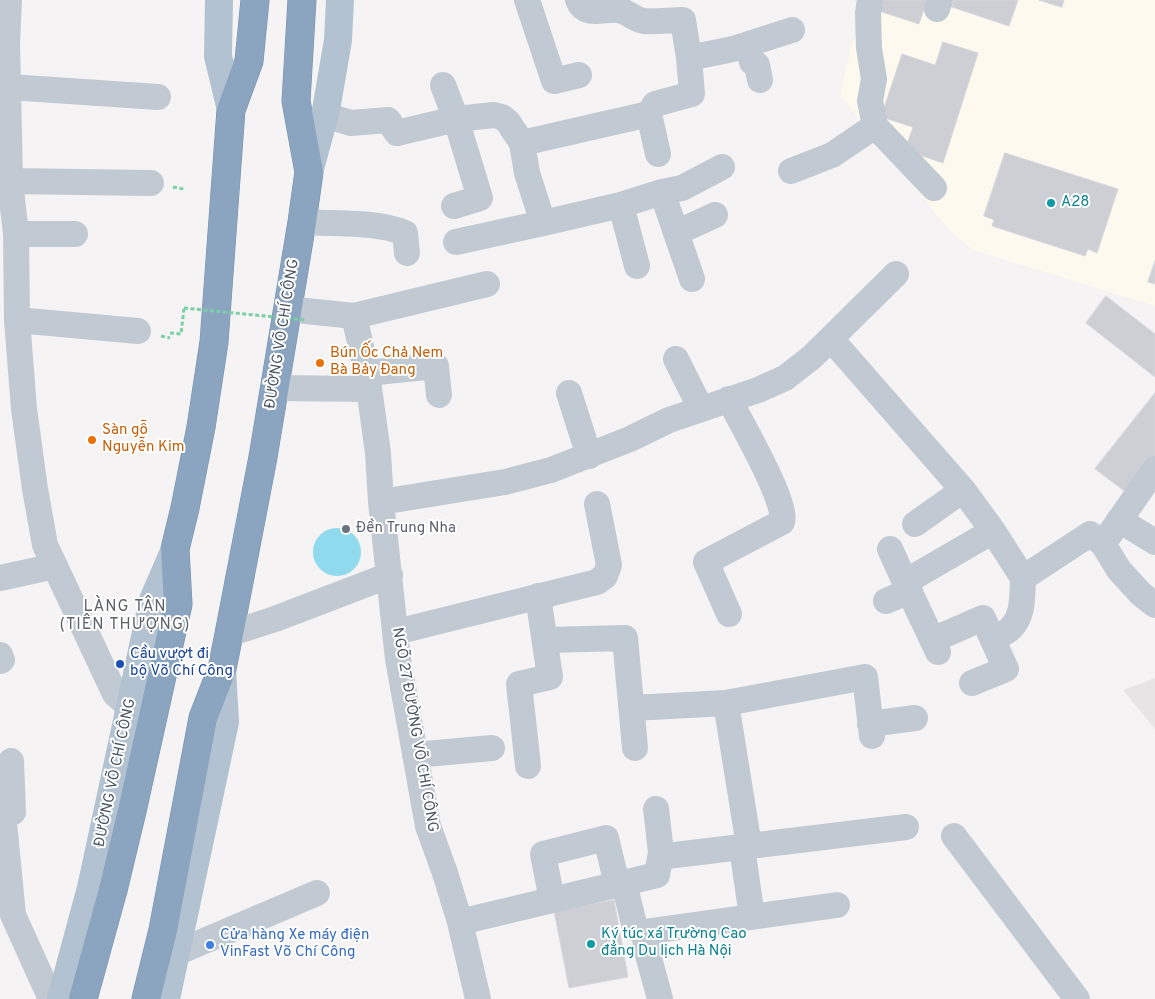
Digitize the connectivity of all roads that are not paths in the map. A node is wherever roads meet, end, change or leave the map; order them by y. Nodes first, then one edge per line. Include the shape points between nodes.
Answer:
1 (9, 0) edge
2 (219, 0) edge
3 (255, 0) edge
4 (302, 0) edge
5 (340, 0) edge
6 (527, 0) edge
7 (578, 0) edge
8 (870, 0) edge
9 (792, 30) dead end
10 (4, 44) edge
11 (748, 45) junction
12 (689, 58) junction
13 (579, 75) dead end
14 (760, 80) dead end
15 (443, 85) dead end
16 (8, 87) junction
17 (158, 97) dead end
18 (230, 110) junction
19 (649, 114) junction
20 (324, 115) junction
21 (456, 119) junction
22 (875, 126) junction
23 (522, 144) junction
24 (658, 154) dead end
25 (722, 167) dead end
26 (791, 171) dead end
27 (309, 172) junction
28 (5, 182) edge
29 (151, 183) dead end
30 (934, 188) dead end
31 (662, 192) junction
32 (621, 205) junction
33 (454, 206) dead end
34 (715, 215) dead end
35 (302, 222) junction
36 (543, 223) junction
37 (676, 232) junction
38 (16, 234) junction
39 (76, 234) dead end
40 (456, 242) dead end
41 (407, 253) dead end
42 (8, 266) edge
43 (637, 266) dead end
44 (896, 274) dead end
45 (692, 279) dead end
46 (487, 284) dead end
47 (296, 314) junction
48 (354, 316) junction
49 (17, 320) junction
50 (138, 331) dead end
51 (831, 338) junction
52 (676, 359) dead end
53 (10, 368) edge
54 (368, 381) junction
55 (274, 388) junction
56 (569, 393) dead end
57 (439, 395) dead end
58 (728, 399) junction
59 (701, 409) junction
60 (589, 456) junction
61 (1155, 469) edge
62 (963, 490) junction
63 (381, 502) junction
64 (597, 504) dead end
65 (1119, 520) junction
66 (915, 524) dead end
67 (993, 531) junction
68 (1153, 536) edge
69 (1103, 544) junction
70 (175, 549) junction
71 (890, 549) dead end
72 (54, 566) junction
73 (390, 575) junction
74 (0, 578) edge
75 (1023, 578) junction
76 (908, 586) junction
77 (538, 596) junction
78 (886, 601) dead end
79 (1155, 605) edge
80 (729, 614) dead end
81 (396, 632) junction
82 (229, 634) junction
83 (993, 638) junction
84 (546, 640) junction
85 (0, 655) edge
86 (0, 661) edge
87 (222, 669) junction
88 (972, 683) dead end
89 (123, 701) junction
90 (726, 703) junction
91 (632, 708) junction
92 (915, 718) dead end
93 (492, 748) dead end
94 (636, 748) dead end
95 (416, 755) junction
96 (11, 761) dead end
97 (528, 766) dead end
98 (656, 809) dead end
99 (2, 812) edge
100 (906, 827) dead end
101 (954, 836) dead end
102 (745, 846) junction
103 (662, 852) junction
104 (620, 884) junction
105 (317, 893) dead end
106 (552, 900) junction
107 (837, 905) dead end
108 (752, 917) junction
109 (460, 922) junction
110 (644, 932) junction
111 (176, 953) junction
112 (51, 999) edge
113 (60, 999) edge
114 (82, 999) edge
115 (146, 999) edge
116 (166, 999) edge
117 (478, 999) edge
118 (660, 999) edge
119 (1077, 999) edge

1 - 10 lane
2 - 18 main road via 218,56
3 - 18 highway, ĐƯỜNG VÕ CHÍ CÔNG via 249,61
4 - 27 highway via 296,100
5 - 20 main road, ĐƯỜNG VÕ CHÍ CÔNG via 338,40
6 - 13 lane via 554,81
7 - 12 lane via 580,6 587,10 619,10 643,21 683,20
8 - 22 lane via 869,48 874,80 870,101
9 - 11 lane
10 - 16 lane
11 - 12 lane
11 - 14 lane
12 - 19 lane via 692,94 654,104
15 - 21 lane
16 - 17 lane
16 - 28 lane
18 - 70 highway, ĐƯỜNG VÕ CHÍ CÔNG via 214,342 201,427
19 - 23 lane
19 - 24 lane
20 - 21 lane via 351,123 388,120 397,134
20 - 27 main road, ĐƯỜNG VÕ CHÍ CÔNG
21 - 23 lane via 502,117
21 - 33 lane via 480,198
22 - 26 lane via 832,155
22 - 30 lane
23 - 36 lane via 527,173
25 - 31 lane via 682,188
27 - 35 highway, ĐƯỜNG VÕ CHÍ CÔNG
28 - 29 lane
28 - 38 lane
31 - 32 lane
31 - 37 lane
32 - 36 lane
32 - 43 lane
34 - 37 lane
35 - 41 lane via 394,229 405,233
35 - 47 highway, ĐƯỜNG VÕ CHÍ CÔNG
36 - 40 lane
37 - 45 lane
38 - 39 lane
38 - 42 lane
42 - 49 lane
44 - 51 lane
46 - 48 lane
47 - 48 lane
47 - 55 highway, ĐƯỜNG VÕ CHÍ CÔNG
48 - 54 lane
49 - 50 lane
49 - 53 lane
51 - 58 lane via 785,378
51 - 62 lane
52 - 59 lane
53 - 72 lane via 24,409 45,545
54 - 55 lane
54 - 57 lane via 436,366
54 - 63 lane
55 - 82 highway, ĐƯỜNG VÕ CHÍ CÔNG
56 - 60 lane
58 - 59 lane
58 - 80 lane via 777,495 784,517 782,522 706,562
59 - 60 lane
60 - 63 lane via 505,482
61 - 65 lane
62 - 66 lane
62 - 67 lane
63 - 73 lane, NGÕ 27 ĐƯỜNG VÕ CHÍ CÔNG
64 - 77 lane via 608,571 597,582
65 - 68 lane
65 - 69 lane
67 - 75 lane
67 - 76 lane
69 - 75 lane via 1090,534
69 - 79 lane via 1119,570
70 - 89 main road, ĐƯỜNG VÕ CHÍ CÔNG via 154,600
70 - 114 highway, ĐƯỜNG VÕ CHÍ CÔNG via 176,614 126,837
71 - 76 lane
72 - 74 lane
72 - 89 lane
73 - 81 lane, NGÕ 27 ĐƯỜNG VÕ CHÍ CÔNG
73 - 82 lane
75 - 83 lane via 1019,616 1010,629
76 - 78 lane
76 - 83 lane via 941,643 983,618
77 - 81 lane
77 - 84 lane
81 - 95 lane, NGÕ 27 ĐƯỜNG VÕ CHÍ CÔNG
82 - 87 highway, ĐƯỜNG VÕ CHÍ CÔNG
83 - 88 lane via 1006,668
84 - 91 lane via 625,638
84 - 97 lane via 550,677 519,684
85 - 86 lane
87 - 111 main road, ĐƯỜNG VÕ CHÍ CÔNG via 225,722
87 - 115 highway, ĐƯỜNG VÕ CHÍ CÔNG via 203,718 163,930
89 - 113 main road, ĐƯỜNG VÕ CHÍ CÔNG via 91,888
90 - 91 lane
90 - 92 lane via 864,676 871,730
90 - 102 lane
91 - 94 lane
93 - 95 lane
95 - 109 lane, NGÕ 27 ĐƯỜNG VÕ CHÍ CÔNG via 428,826
96 - 99 lane via 13,812
98 - 103 lane
99 - 112 lane via 13,915
100 - 102 lane
101 - 119 lane
102 - 103 lane via 667,856
102 - 108 lane
103 - 104 lane via 656,875
104 - 106 lane
104 - 106 lane via 606,838 543,854
104 - 110 lane via 635,928
105 - 111 lane
106 - 109 lane
107 - 108 lane
108 - 110 lane
109 - 117 lane, NGÕ 27 ĐƯỜNG VÕ CHÍ CÔNG
110 - 118 lane
111 - 116 main road, ĐƯỜNG VÕ CHÍ CÔNG

